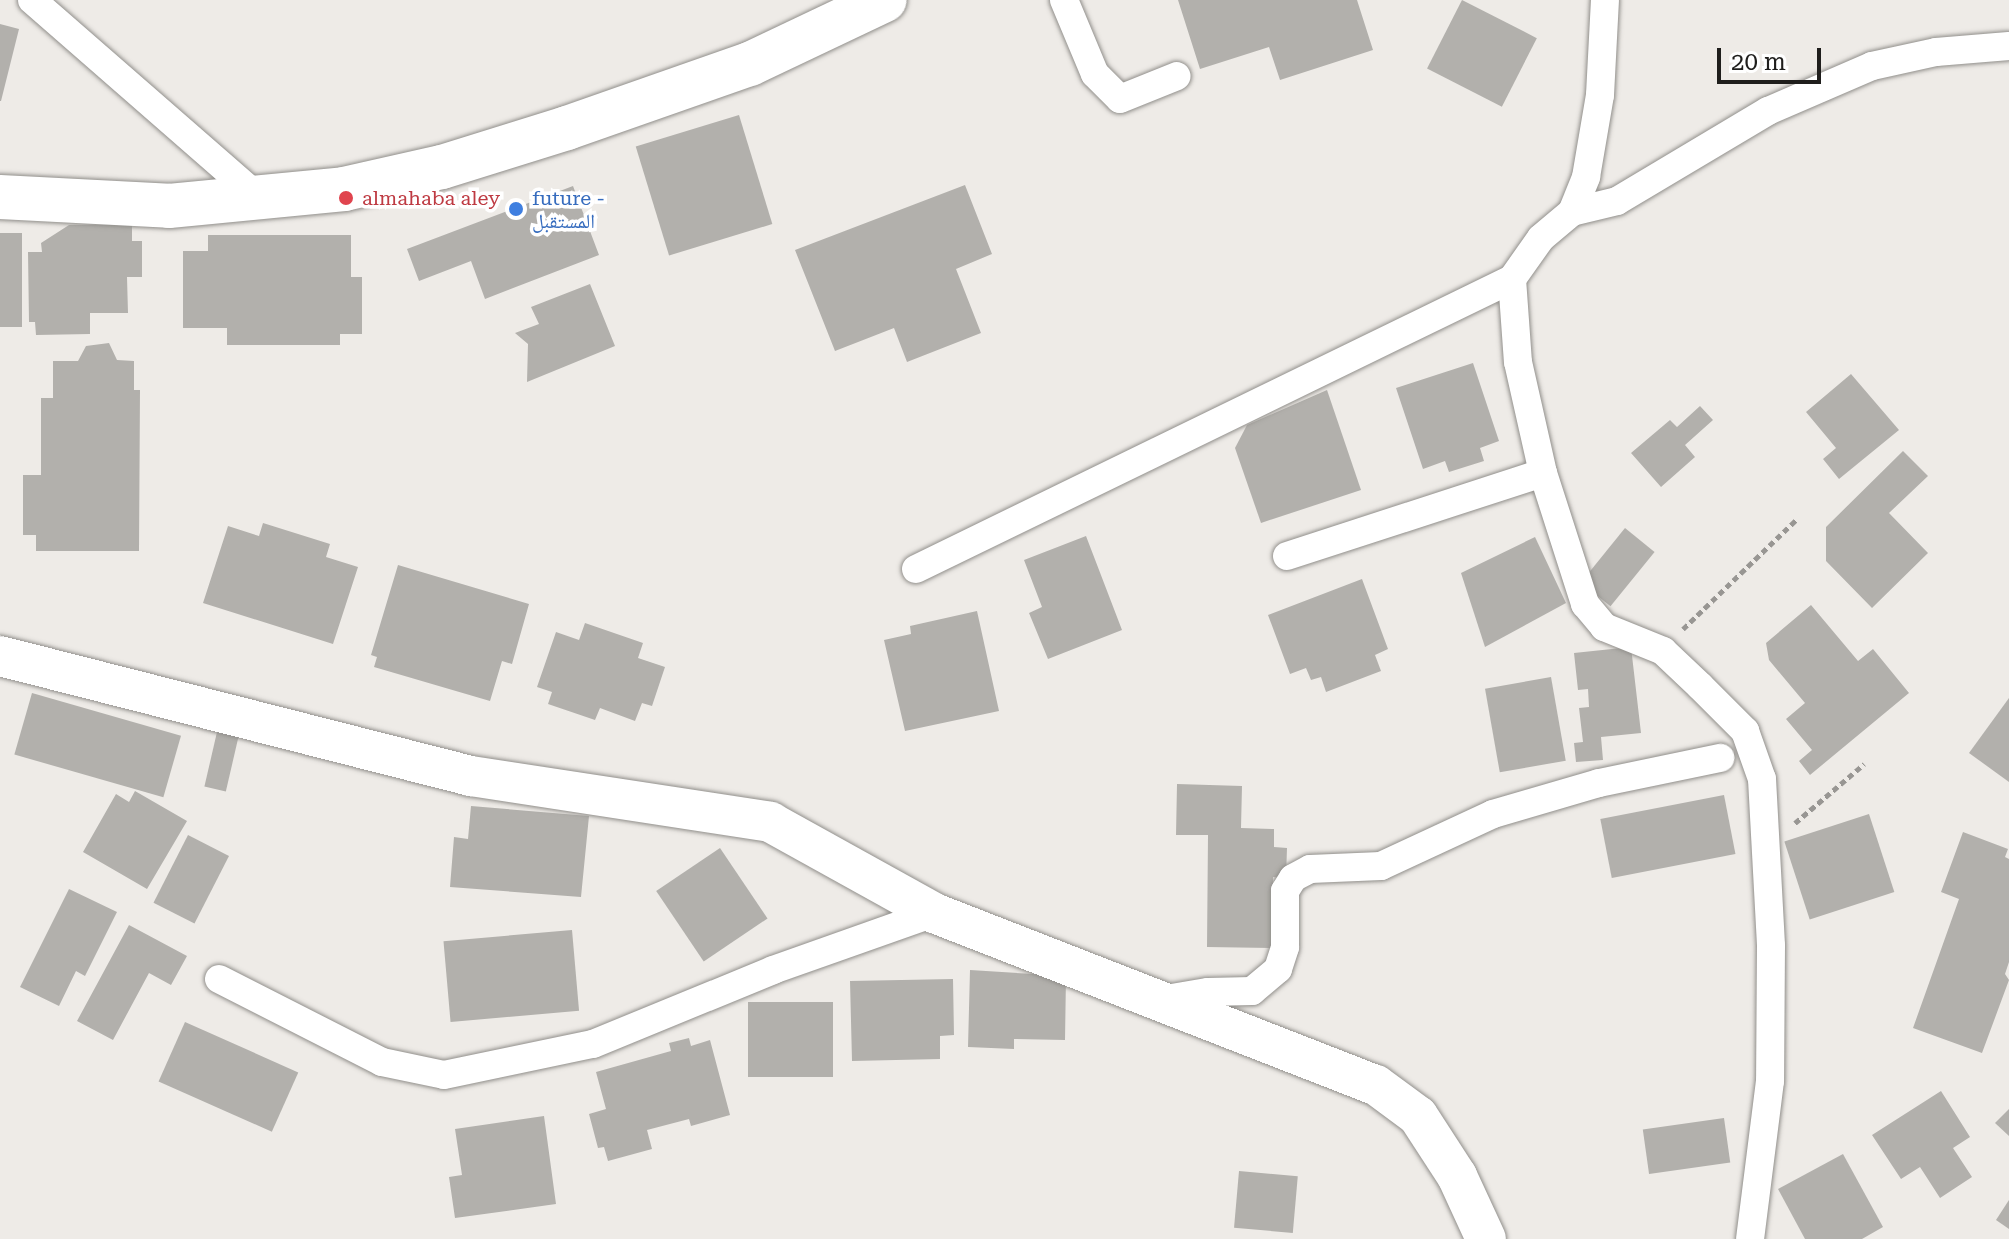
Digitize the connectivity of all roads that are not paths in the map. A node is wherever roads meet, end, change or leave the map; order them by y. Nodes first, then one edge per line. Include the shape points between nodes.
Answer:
1 (32, 0) edge
2 (885, 0) edge
3 (1064, 0) edge
4 (1605, 0) edge
5 (2009, 46) edge
6 (1177, 76) dead end
7 (0, 197) edge
8 (261, 200) junction
9 (1572, 212) junction
10 (1512, 279) junction
11 (1543, 473) junction
12 (1287, 556) dead end
13 (916, 569) dead end
14 (0, 656) edge
15 (1720, 758) dead end
16 (934, 913) junction
17 (219, 979) dead end
18 (1159, 1000) junction
19 (1486, 1239) edge
20 (1750, 1239) edge

1 - 8 street
2 - 8 main road via 750,64 567,128 442,167 344,189
3 - 6 street via 1095,74 1120,99
4 - 9 street via 1600,95 1586,177
5 - 9 street via 1936,52 1847,76 1768,111 1617,201
7 - 8 main road via 169,206
9 - 10 street via 1541,238
10 - 11 street via 1518,362
10 - 13 street
11 - 12 street
11 - 20 street via 1585,604 1604,627 1663,651 1745,731 1762,779 1771,946 1770,1081
14 - 16 street via 471,776 770,822
15 - 18 street via 1599,783 1493,814 1381,866 1310,869 1293,878 1285,891 1285,947 1278,969 1252,991
16 - 17 street via 773,970 593,1044 444,1075 382,1062
16 - 18 street
18 - 19 street via 1376,1085 1403,1103 1418,1116 1457,1176

